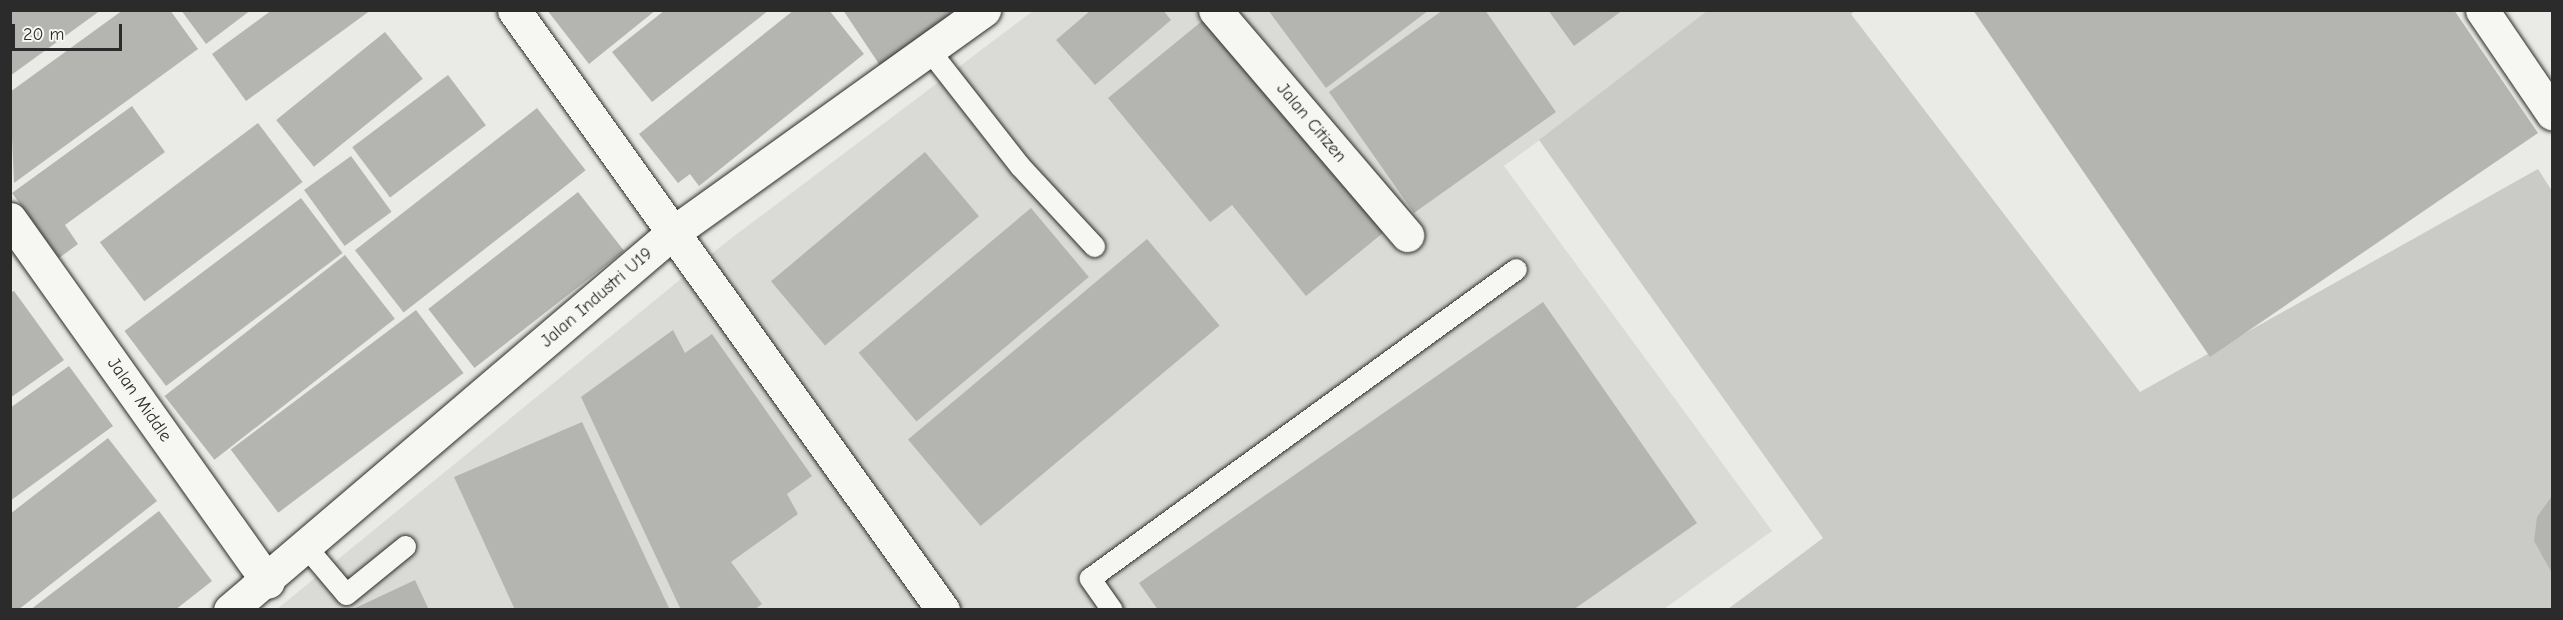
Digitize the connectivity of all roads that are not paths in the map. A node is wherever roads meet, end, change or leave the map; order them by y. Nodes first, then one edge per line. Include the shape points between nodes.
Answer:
1 (514, 10) edge
2 (984, 10) edge
3 (1215, 10) edge
4 (2482, 10) edge
5 (929, 50) junction
6 (2553, 113) edge
7 (10, 219) edge
8 (671, 234) junction
9 (1407, 235) dead end
10 (1094, 246) dead end
11 (1516, 269) dead end
12 (405, 546) dead end
13 (307, 548) junction
14 (268, 582) junction
15 (230, 609) edge
16 (943, 609) edge
17 (1112, 609) edge

1 - 8 street
2 - 5 street, Jalan Industri U19
3 - 9 street, Jalan Citizen
4 - 6 street
5 - 8 street, Jalan Industri U19
5 - 10 lane via 976,114
7 - 14 street, Jalan Middle
8 - 13 street, Jalan Industri U19
8 - 16 street
11 - 17 lane via 1090,578
12 - 13 lane via 346,594
13 - 14 street, Jalan Industri U19
14 - 15 street, Jalan Industri U19

